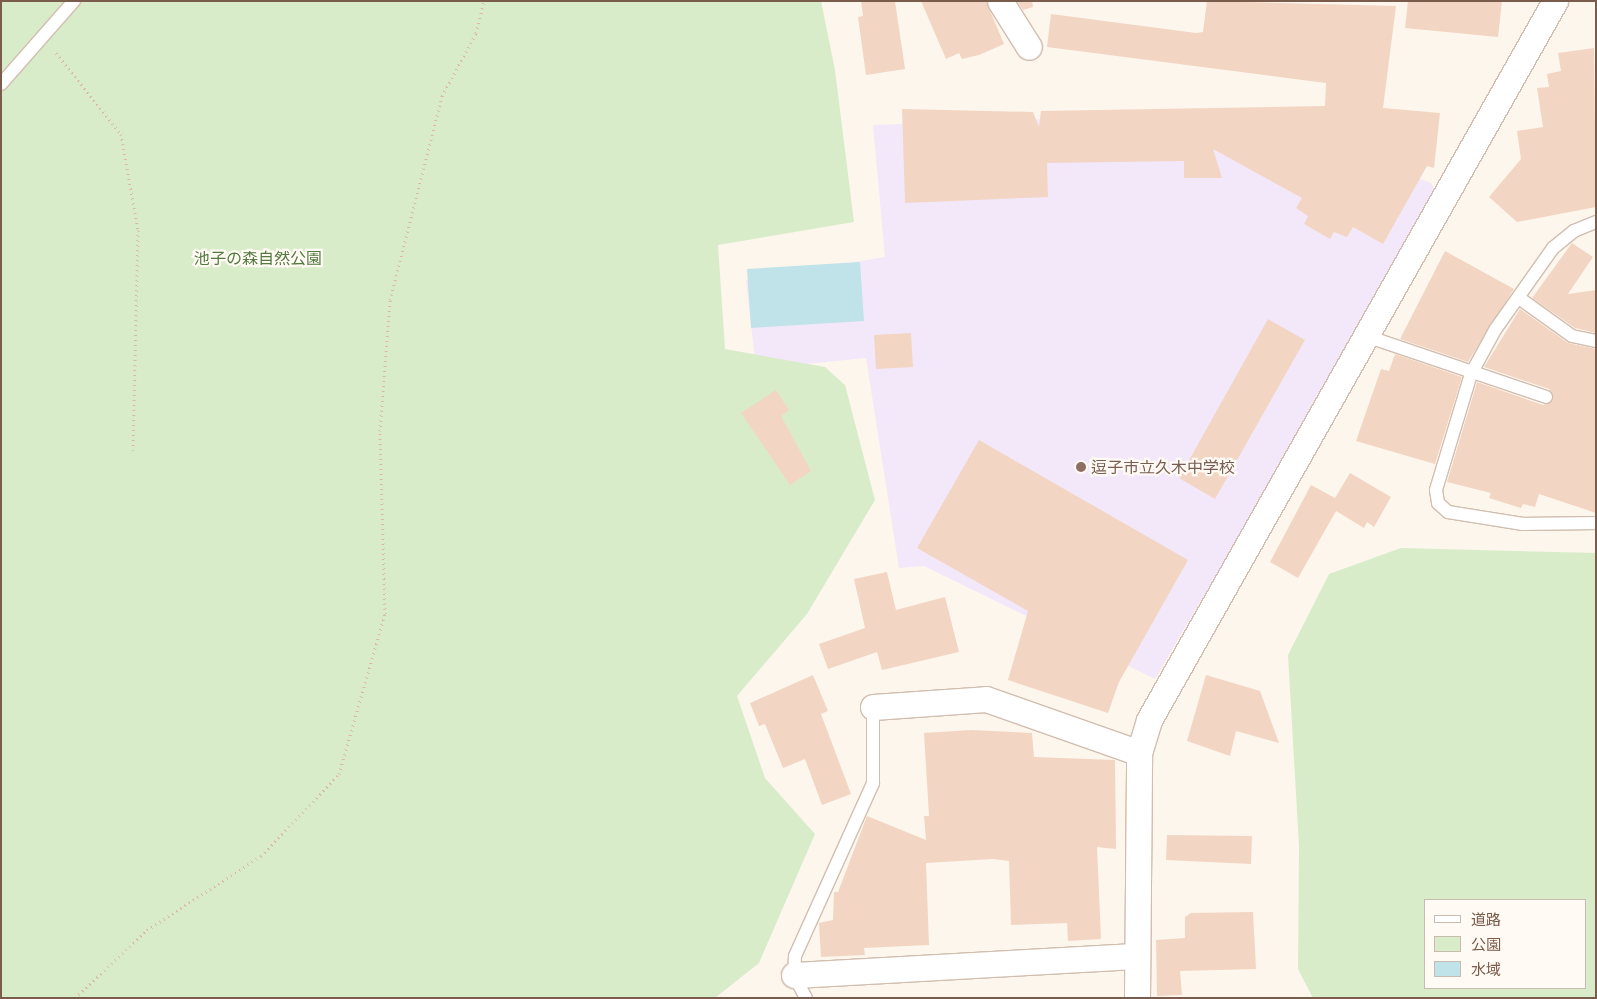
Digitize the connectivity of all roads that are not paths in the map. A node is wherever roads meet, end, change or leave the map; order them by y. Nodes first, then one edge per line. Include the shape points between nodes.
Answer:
1 (74, 1) edge
2 (1000, 1) edge
3 (1555, 1) edge
4 (1029, 47) dead end
5 (1, 84) edge
6 (1596, 222) edge
7 (1519, 298) junction
8 (1366, 336) junction
9 (1596, 341) edge
10 (1471, 374) junction
11 (1546, 397) dead end
12 (1596, 523) edge
13 (873, 707) joint
14 (1139, 753) junction
15 (1135, 956) junction
16 (794, 975) junction
17 (806, 998) edge
18 (1137, 998) edge

1 - 5 lane
2 - 4 street
3 - 8 street
6 - 7 lane via 1574,231 1553,248
7 - 9 lane via 1572,336
7 - 10 lane
8 - 10 lane
8 - 14 street via 1162,692
10 - 11 lane
10 - 12 lane via 1436,490 1438,503 1448,512 1523,524
13 - 14 street via 986,699
13 - 16 lane via 873,783 795,956
14 - 15 street
15 - 16 street
15 - 18 street
16 - 17 lane

